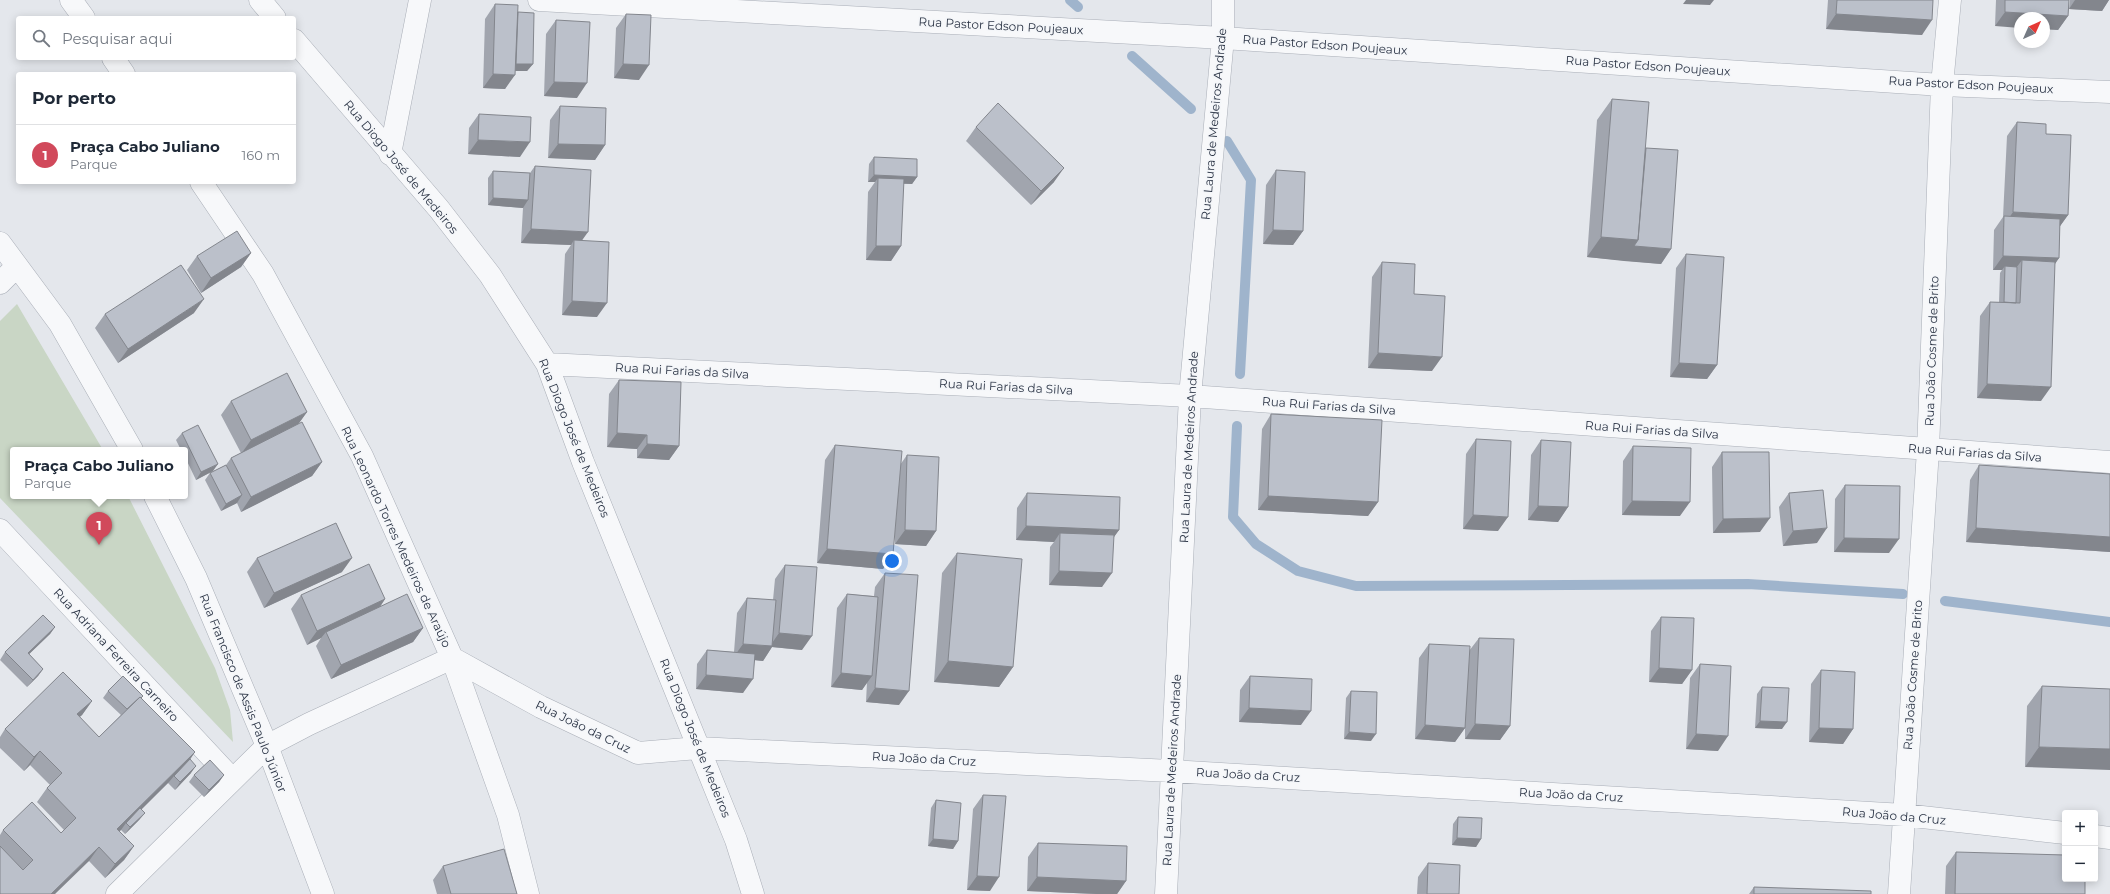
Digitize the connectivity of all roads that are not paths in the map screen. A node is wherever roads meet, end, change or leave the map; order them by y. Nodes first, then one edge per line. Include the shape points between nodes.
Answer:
1 (71, 0) edge
2 (260, 0) edge
3 (420, 0) edge
4 (539, 0) edge
5 (1223, 0) edge
6 (1950, 0) edge
7 (83, 16) edge
8 (273, 16) edge
9 (1223, 38) junction
10 (296, 42) edge
11 (114, 60) edge
12 (123, 72) edge
13 (1942, 85) junction
14 (2110, 92) edge
15 (390, 154) junction
16 (202, 184) edge
17 (0, 243) edge
18 (18, 266) junction
19 (0, 283) edge
20 (547, 364) junction
21 (1190, 396) junction
22 (130, 447) edge
23 (1928, 450) junction
24 (2110, 462) edge
25 (156, 499) edge
26 (0, 530) edge
27 (452, 658) junction
28 (267, 746) junction
29 (698, 748) junction
30 (1171, 771) junction
31 (232, 779) junction
32 (1904, 816) junction
33 (2062, 833) edge
34 (2098, 836) edge
35 (2110, 838) edge
36 (117, 894) edge
37 (323, 894) edge
38 (528, 894) edge
39 (753, 894) edge
40 (1166, 894) edge
41 (1899, 894) edge

1 - 7 street
2 - 8 street
3 - 15 street
4 - 9 street, Rua Pastor Edson Poujeaux
5 - 9 street, Rua Laura de Medeiros Andrade
6 - 13 street, Rua João Cosme de Brito
9 - 13 street, Rua Pastor Edson Poujeaux
9 - 21 street, Rua Laura de Medeiros Andrade
10 - 15 street, Rua Diogo José de Medeiros
11 - 12 street
13 - 14 street, Rua Pastor Edson Poujeaux
13 - 23 street, Rua João Cosme de Brito
15 - 20 street, Rua Diogo José de Medeiros via 439,209 490,276
16 - 27 street, Rua Leonardo Torres Medeiros de Araújo via 263,274 362,456
17 - 18 street
18 - 19 street
18 - 22 street via 60,324
20 - 21 street, Rua Rui Farias da Silva
20 - 29 street, Rua Diogo José de Medeiros via 583,462
21 - 23 street, Rua Rui Farias da Silva
21 - 30 street, Rua Laura de Medeiros Andrade
23 - 24 street, Rua Rui Farias da Silva
23 - 32 street, Rua João Cosme de Brito
25 - 28 street, Rua Francisco de Assis Paulo Júnior via 196,578
26 - 31 street, Rua Adriana Ferreira Carneiro
27 - 28 street
27 - 29 street, Rua João da Cruz via 541,707 638,753
27 - 38 street, Rua Leonardo Torres Medeiros de Araújo via 508,815
28 - 31 street
28 - 37 street, Rua Francisco de Assis Paulo Júnior
29 - 30 street, Rua João da Cruz
29 - 39 street, Rua Diogo José de Medeiros via 736,840
30 - 32 street, Rua João da Cruz
30 - 40 street, Rua Laura de Medeiros Andrade
31 - 36 street
32 - 33 street, Rua João da Cruz
32 - 41 street, Rua João Cosme de Brito
34 - 35 street

